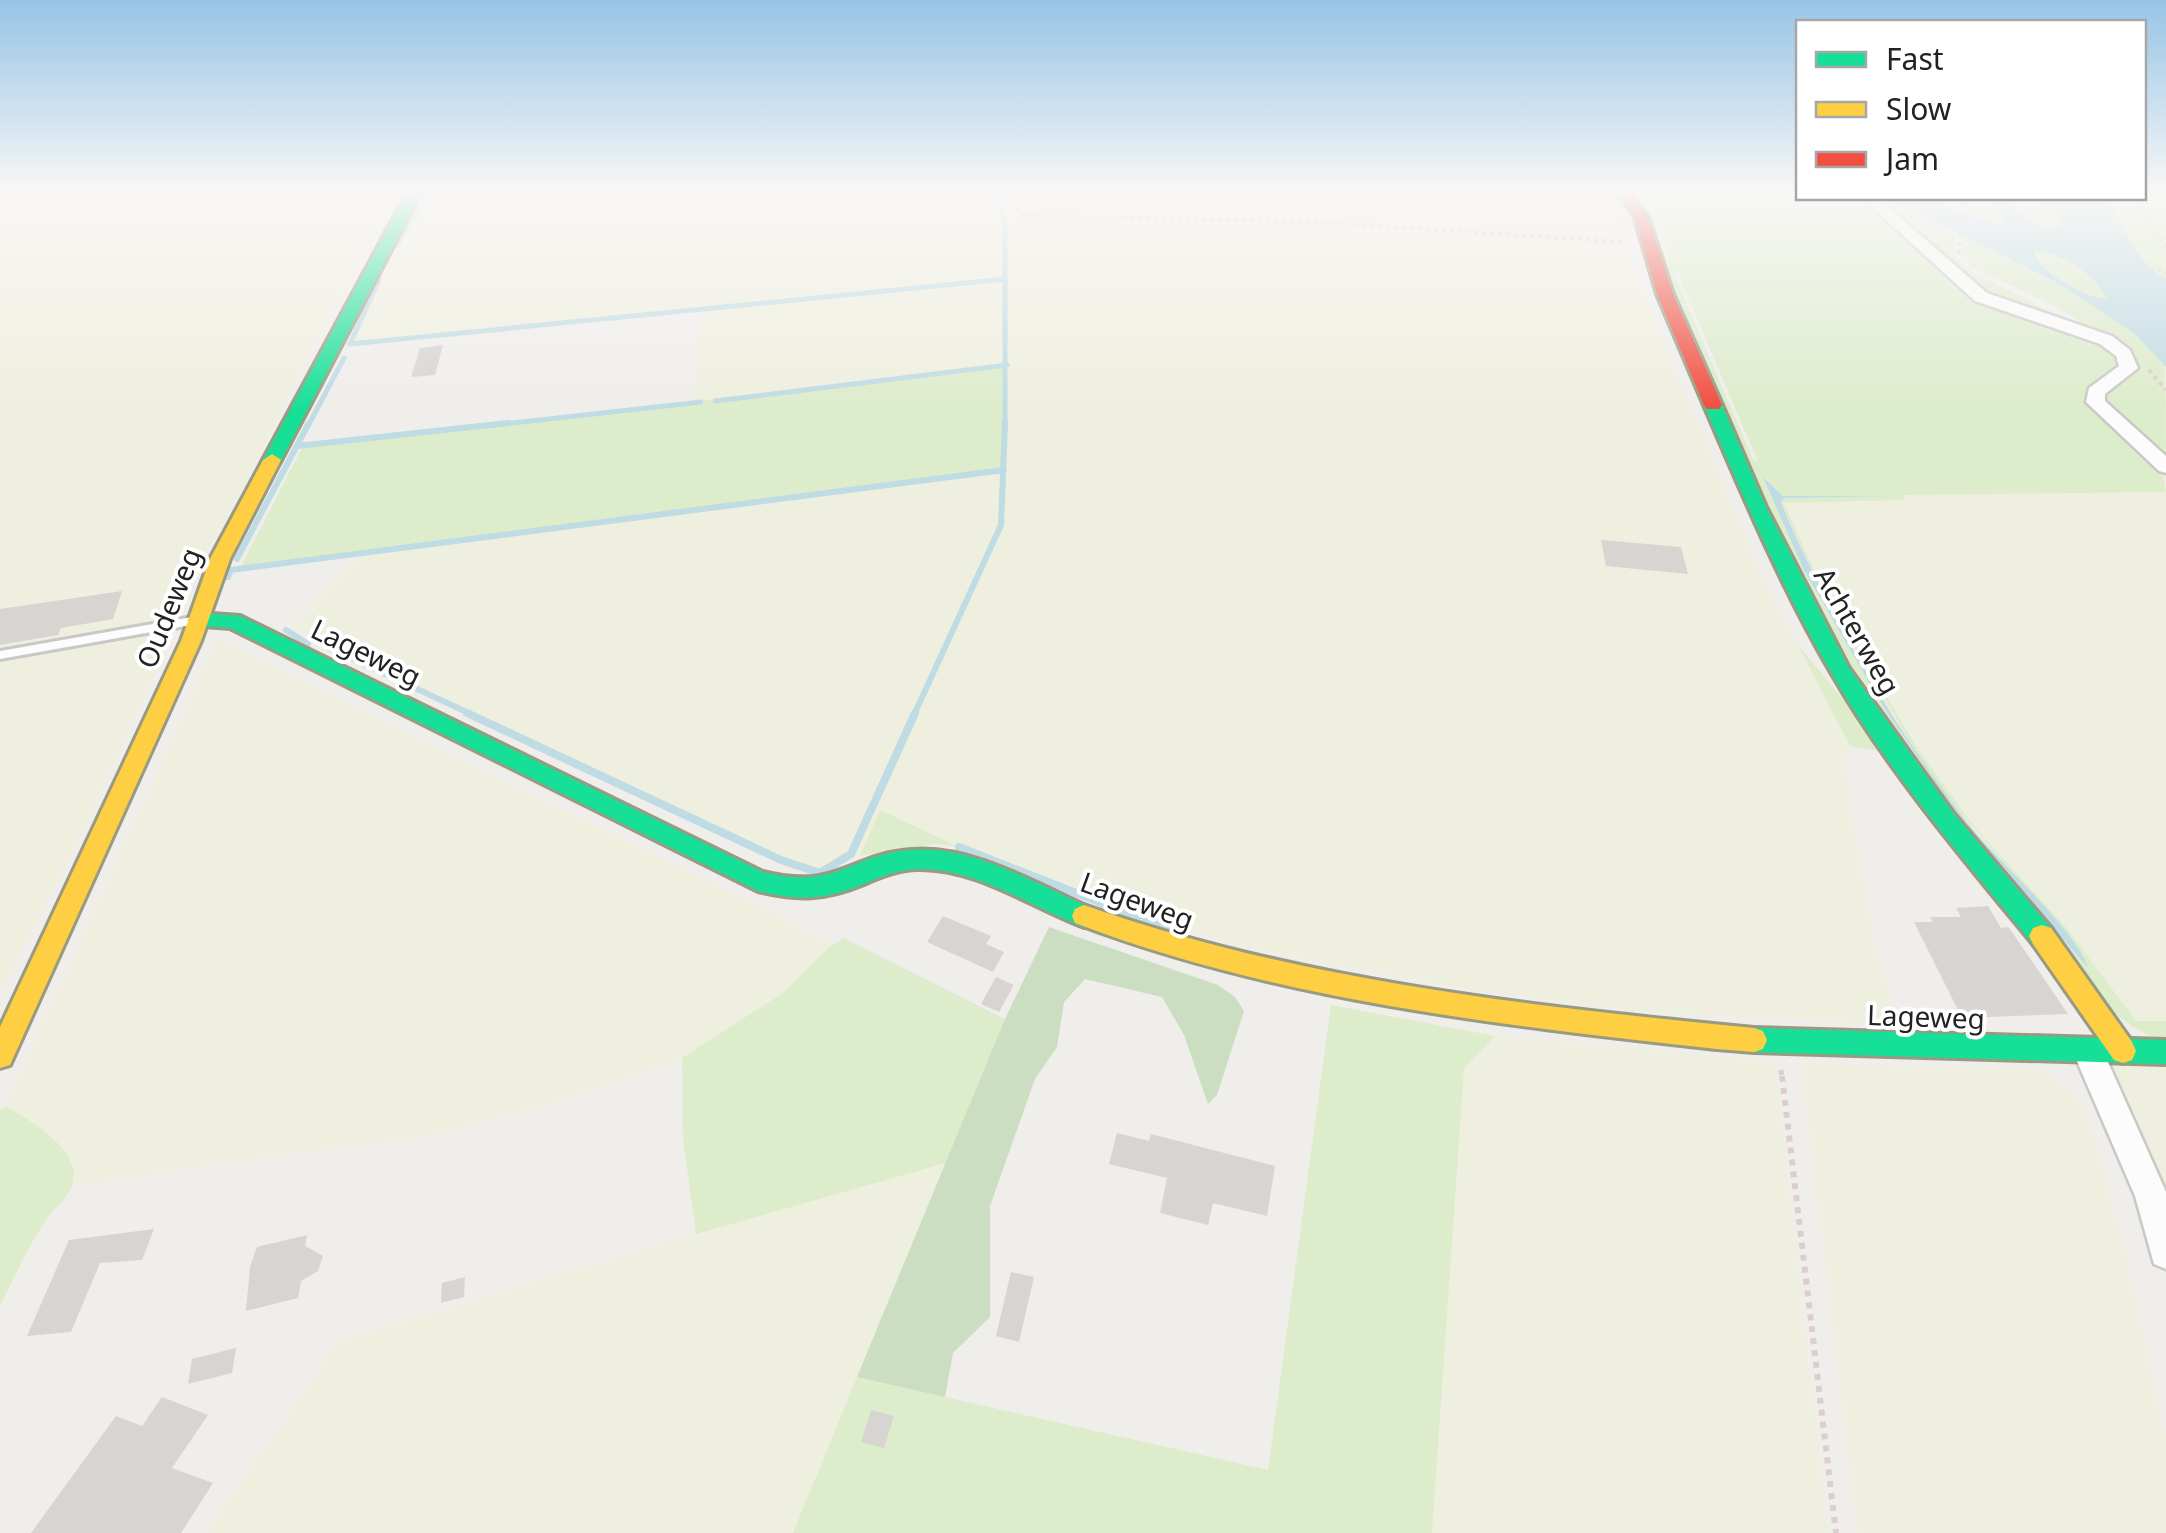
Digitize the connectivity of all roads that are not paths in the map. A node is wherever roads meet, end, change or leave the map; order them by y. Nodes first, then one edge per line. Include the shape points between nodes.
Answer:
1 (376, 265) edge
2 (1657, 265) edge
3 (1944, 265) edge
4 (2166, 468) edge
5 (198, 620) junction
6 (0, 655) edge
7 (2123, 1051) junction
8 (2088, 1052) junction
9 (2166, 1052) edge
10 (0, 1056) edge
11 (2166, 1252) edge

1 - 5 street, Oudeweg via 220,559
2 - 7 street, Achterweg via 1757,506 1841,672
3 - 4 street via 1981,297 2113,345 2130,368 2096,392 2095,402
5 - 6 lane
5 - 8 street, Lageweg via 232,621 758,881 794,890 824,888 899,862 948,861 1131,935 1263,972 1613,1026 1778,1042
5 - 10 street, Oudeweg
7 - 8 street, Lageweg
7 - 9 street, Lageweg
8 - 11 street via 2151,1196

